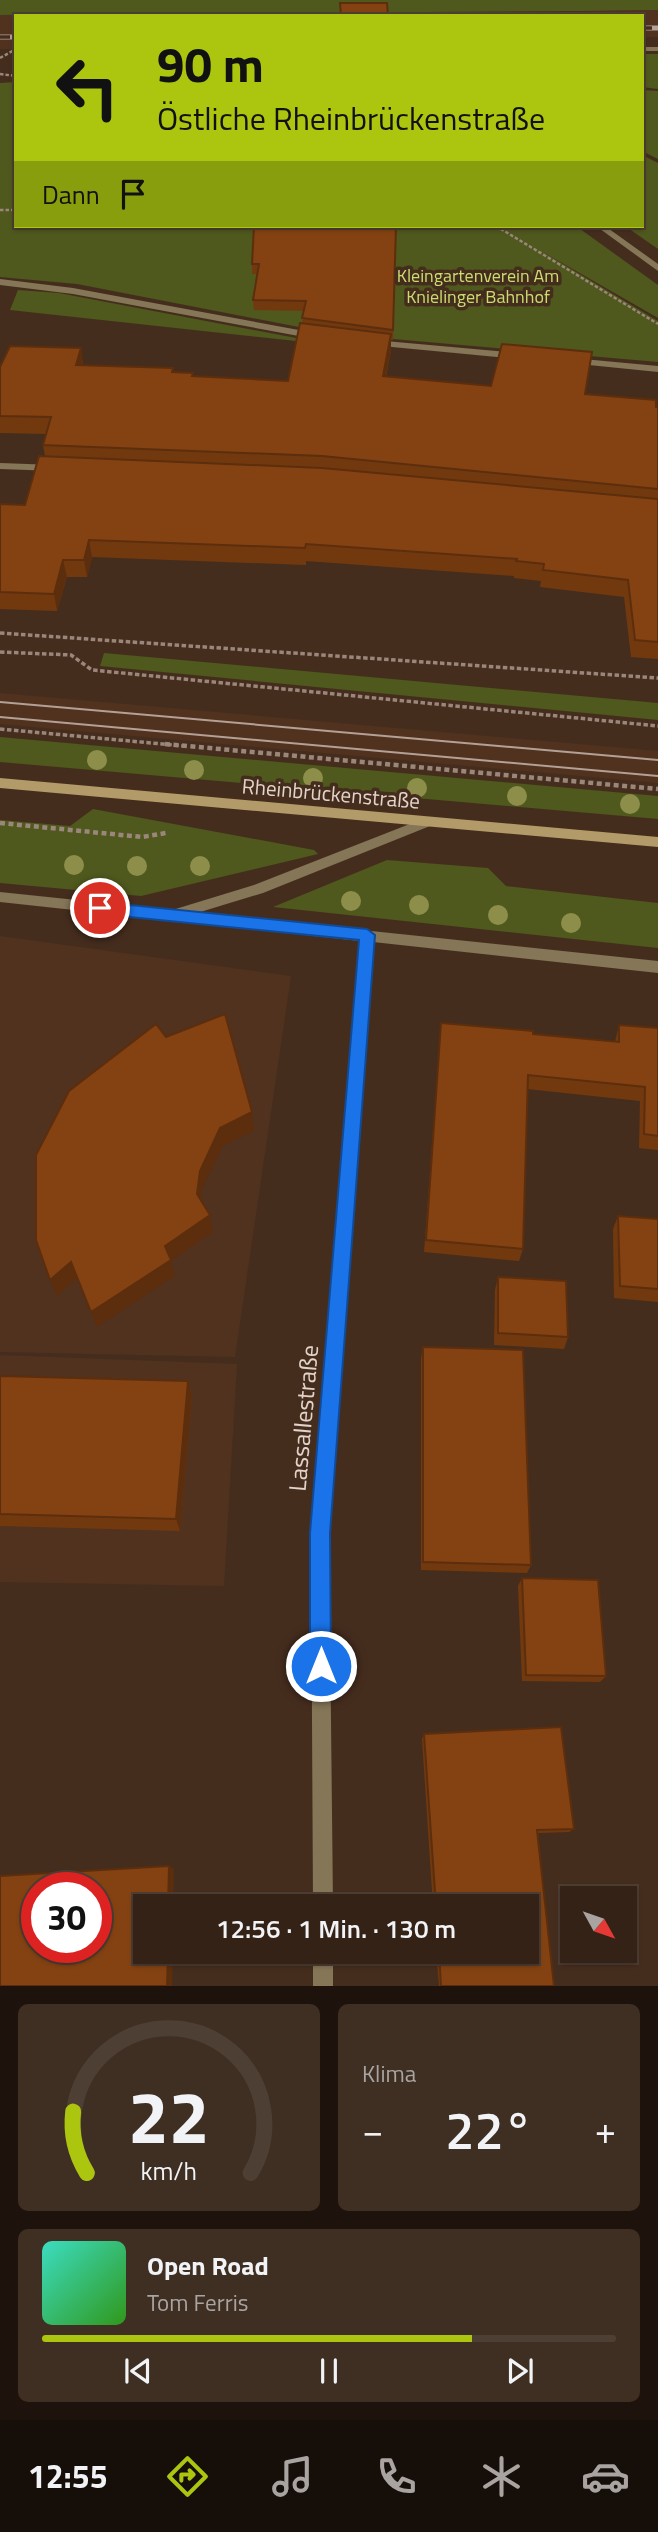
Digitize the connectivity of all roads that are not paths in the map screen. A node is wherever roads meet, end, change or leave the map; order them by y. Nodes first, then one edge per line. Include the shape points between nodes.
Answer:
1 (603, 228) edge
2 (658, 268) edge
3 (0, 282) edge
4 (333, 338) edge
5 (357, 341) edge
6 (534, 357) edge
7 (561, 360) edge
8 (658, 369) edge
9 (0, 466) edge
10 (66, 469) edge
11 (0, 783) edge
12 (425, 823) junction
13 (658, 842) edge
14 (0, 898) edge
15 (174, 915) junction
16 (367, 935) junction
17 (658, 967) edge
18 (323, 1894) edge
19 (323, 1964) edge
20 (323, 1986) edge

1 - 2 street
3 - 4 street
5 - 6 street
7 - 8 street
9 - 10 street
11 - 12 main road, Rheinbrückenstraße
12 - 13 main road, Rheinbrückenstraße
12 - 15 street via 258,889
14 - 15 street
15 - 16 street
16 - 17 street
16 - 18 street, Lassallestraße via 320,1533
19 - 20 street

